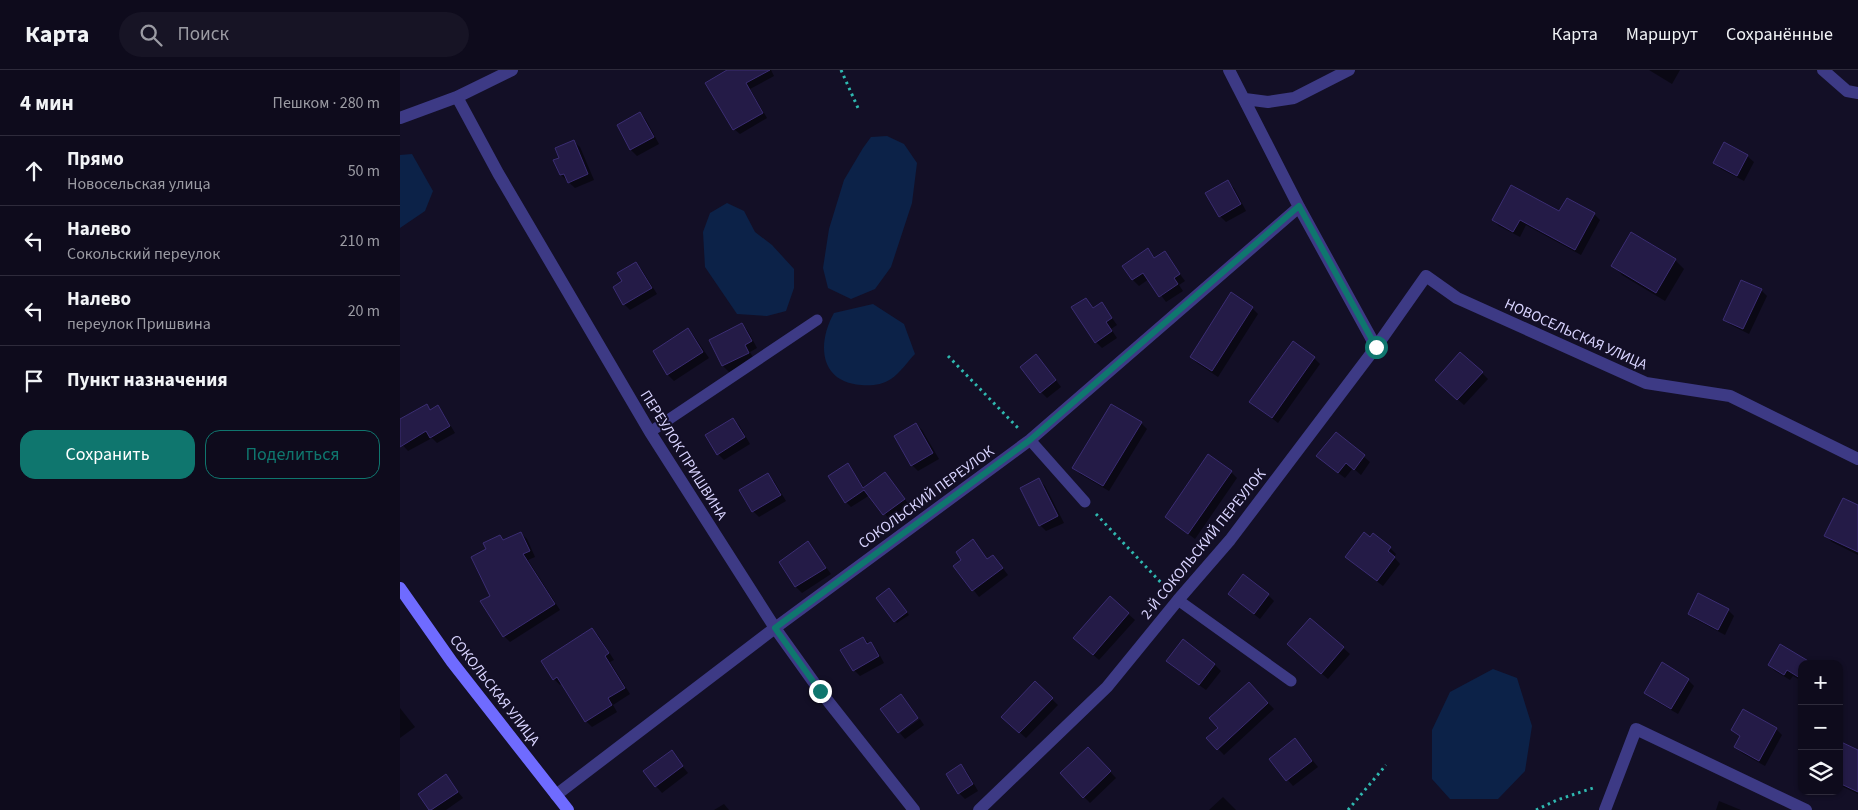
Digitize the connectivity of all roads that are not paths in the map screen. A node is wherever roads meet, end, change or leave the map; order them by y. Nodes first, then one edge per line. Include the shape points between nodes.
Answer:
1 (512, 70) edge
2 (1229, 70) edge
3 (1349, 70) edge
4 (1823, 70) edge
5 (1858, 93) edge
6 (457, 97) junction
7 (1245, 99) junction
8 (400, 118) edge
9 (1299, 206) junction
10 (1426, 276) joint
11 (816, 320) dead end
12 (1376, 347) junction
13 (650, 432) junction
14 (1030, 440) junction
15 (1858, 459) edge
16 (1085, 502) road end
17 (400, 588) edge
18 (1178, 600) junction
19 (775, 628) junction
20 (1291, 681) dead end
21 (556, 795) junction
22 (568, 810) edge
23 (914, 810) edge
24 (979, 810) edge
25 (1605, 810) edge
26 (1806, 810) edge

1 - 6 street
2 - 7 street
3 - 7 street via 1294,98 1268,102
4 - 5 street via 1847,91
6 - 8 street
6 - 13 street, ПЕРЕУЛОК ПРИШВИНА
7 - 9 street
9 - 12 street
9 - 14 street, СОКОЛЬСКИЙ ПЕРЕУЛОК
10 - 12 street, 2-Й СОКОЛЬСКИЙ ПЕРЕУЛОК
10 - 15 street, НОВОСЕЛЬСКАЯ УЛИЦА via 1457,298 1646,383 1730,396
11 - 13 lane
12 - 18 street, 2-Й СОКОЛЬСКИЙ ПЕРЕУЛОК via 1230,540
13 - 19 street, ПЕРЕУЛОК ПРИШВИНА
14 - 16 lane
14 - 19 street, СОКОЛЬСКИЙ ПЕРЕУЛОК
17 - 21 street, СОКОЛЬСКАЯ УЛИЦА via 452,662
18 - 20 lane
18 - 24 street, 2-Й СОКОЛЬСКИЙ ПЕРЕУЛОК via 1107,687
19 - 21 street, СОКОЛЬСКИЙ ПЕРЕУЛОК
19 - 23 street, ПЕРЕУЛОК ПРИШВИНА
21 - 22 street, СОКОЛЬСКАЯ УЛИЦА
25 - 26 street via 1636,729

